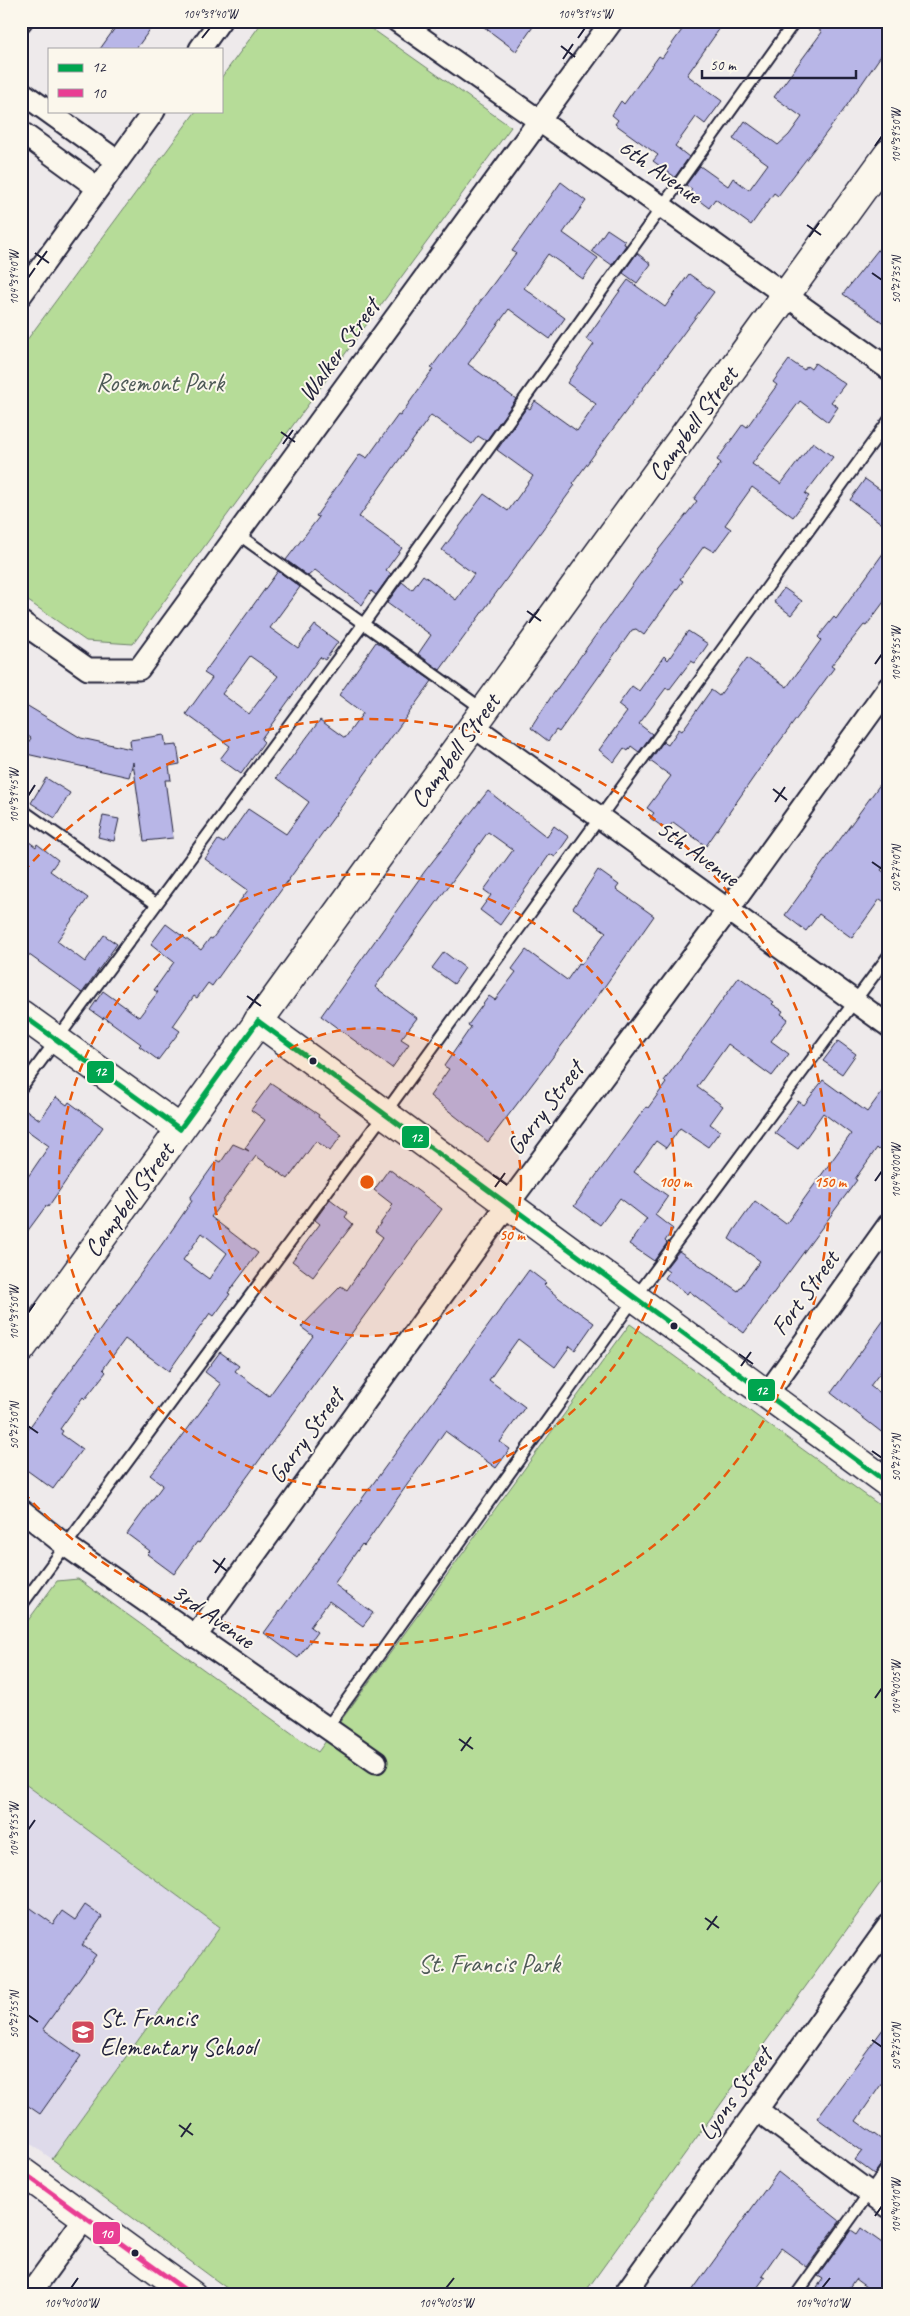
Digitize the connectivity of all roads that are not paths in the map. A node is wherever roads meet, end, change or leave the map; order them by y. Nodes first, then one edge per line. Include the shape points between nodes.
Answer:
1 (28, 21) edge
2 (220, 21) edge
3 (612, 21) edge
4 (795, 21) edge
5 (410, 27) edge
6 (21, 30) edge
7 (201, 48) edge
8 (21, 92) edge
9 (48, 112) edge
10 (48, 112) edge
11 (153, 112) edge
12 (540, 122) junction
13 (21, 132) edge
14 (889, 153) edge
15 (117, 162) junction
16 (98, 188) junction
17 (661, 206) junction
18 (21, 295) edge
19 (787, 295) junction
20 (889, 369) edge
21 (889, 420) edge
22 (239, 535) junction
23 (21, 622) edge
24 (364, 623) junction
25 (889, 688) edge
26 (479, 718) junction
27 (21, 809) edge
28 (599, 815) junction
29 (156, 904) junction
30 (728, 910) junction
31 (889, 955) edge
32 (855, 1002) junction
33 (21, 1014) edge
34 (258, 1021) junction
35 (889, 1026) edge
36 (56, 1039) junction
37 (21, 1088) edge
38 (385, 1113) junction
39 (180, 1129) junction
40 (508, 1204) junction
41 (889, 1224) edge
42 (635, 1298) junction
43 (21, 1349) edge
44 (767, 1394) junction
45 (889, 1484) edge
46 (21, 1510) edge
47 (66, 1545) junction
48 (21, 1606) edge
49 (195, 1637) junction
50 (326, 1729) junction
51 (376, 1762) dead end
52 (889, 1926) edge
53 (757, 2110) junction
54 (889, 2165) edge
55 (21, 2171) edge
56 (870, 2192) junction
57 (889, 2207) edge
58 (85, 2218) junction
59 (29, 2295) edge
60 (192, 2295) edge
61 (624, 2295) edge
62 (796, 2295) edge

1 - 6 lane
2 - 7 street
3 - 12 street, Walker Street
4 - 17 lane
5 - 12 street, 6th Avenue
8 - 10 street
9 - 15 street
11 - 15 street
12 - 17 street, 6th Avenue
12 - 22 street, Walker Street
13 - 16 street
14 - 19 street, Campbell Street
15 - 16 street
16 - 18 street
17 - 19 street, 6th Avenue
17 - 24 lane
19 - 20 street, 6th Avenue
19 - 26 street, Campbell Street
21 - 28 lane
22 - 23 street, Walker Street via 139,669 88,669
22 - 24 lane
24 - 26 lane
24 - 29 lane
25 - 30 street, Garry Street
26 - 28 street, 5th Avenue
26 - 34 street, Campbell Street
27 - 29 lane
28 - 30 street, 5th Avenue
28 - 38 lane
29 - 36 lane
30 - 32 street, 5th Avenue
30 - 40 street, Garry Street
31 - 32 lane
32 - 35 street, 5th Avenue
32 - 42 lane
33 - 36 street
34 - 38 street
34 - 39 street, Campbell Street
36 - 37 lane
36 - 39 street
38 - 40 street
38 - 47 lane
39 - 43 street, Campbell Street
40 - 42 street
40 - 49 street, Garry Street
41 - 44 street, Fort Street
42 - 44 street
42 - 50 lane
44 - 45 street
46 - 47 street, 3rd Avenue
47 - 48 lane
47 - 49 street, 3rd Avenue
49 - 50 street, 3rd Avenue
50 - 51 street, 3rd Avenue
52 - 53 street, Lyons Street
53 - 56 street
53 - 61 street, Lyons Street
54 - 56 lane
55 - 58 street
56 - 57 street
56 - 62 lane
58 - 59 street
58 - 60 street

